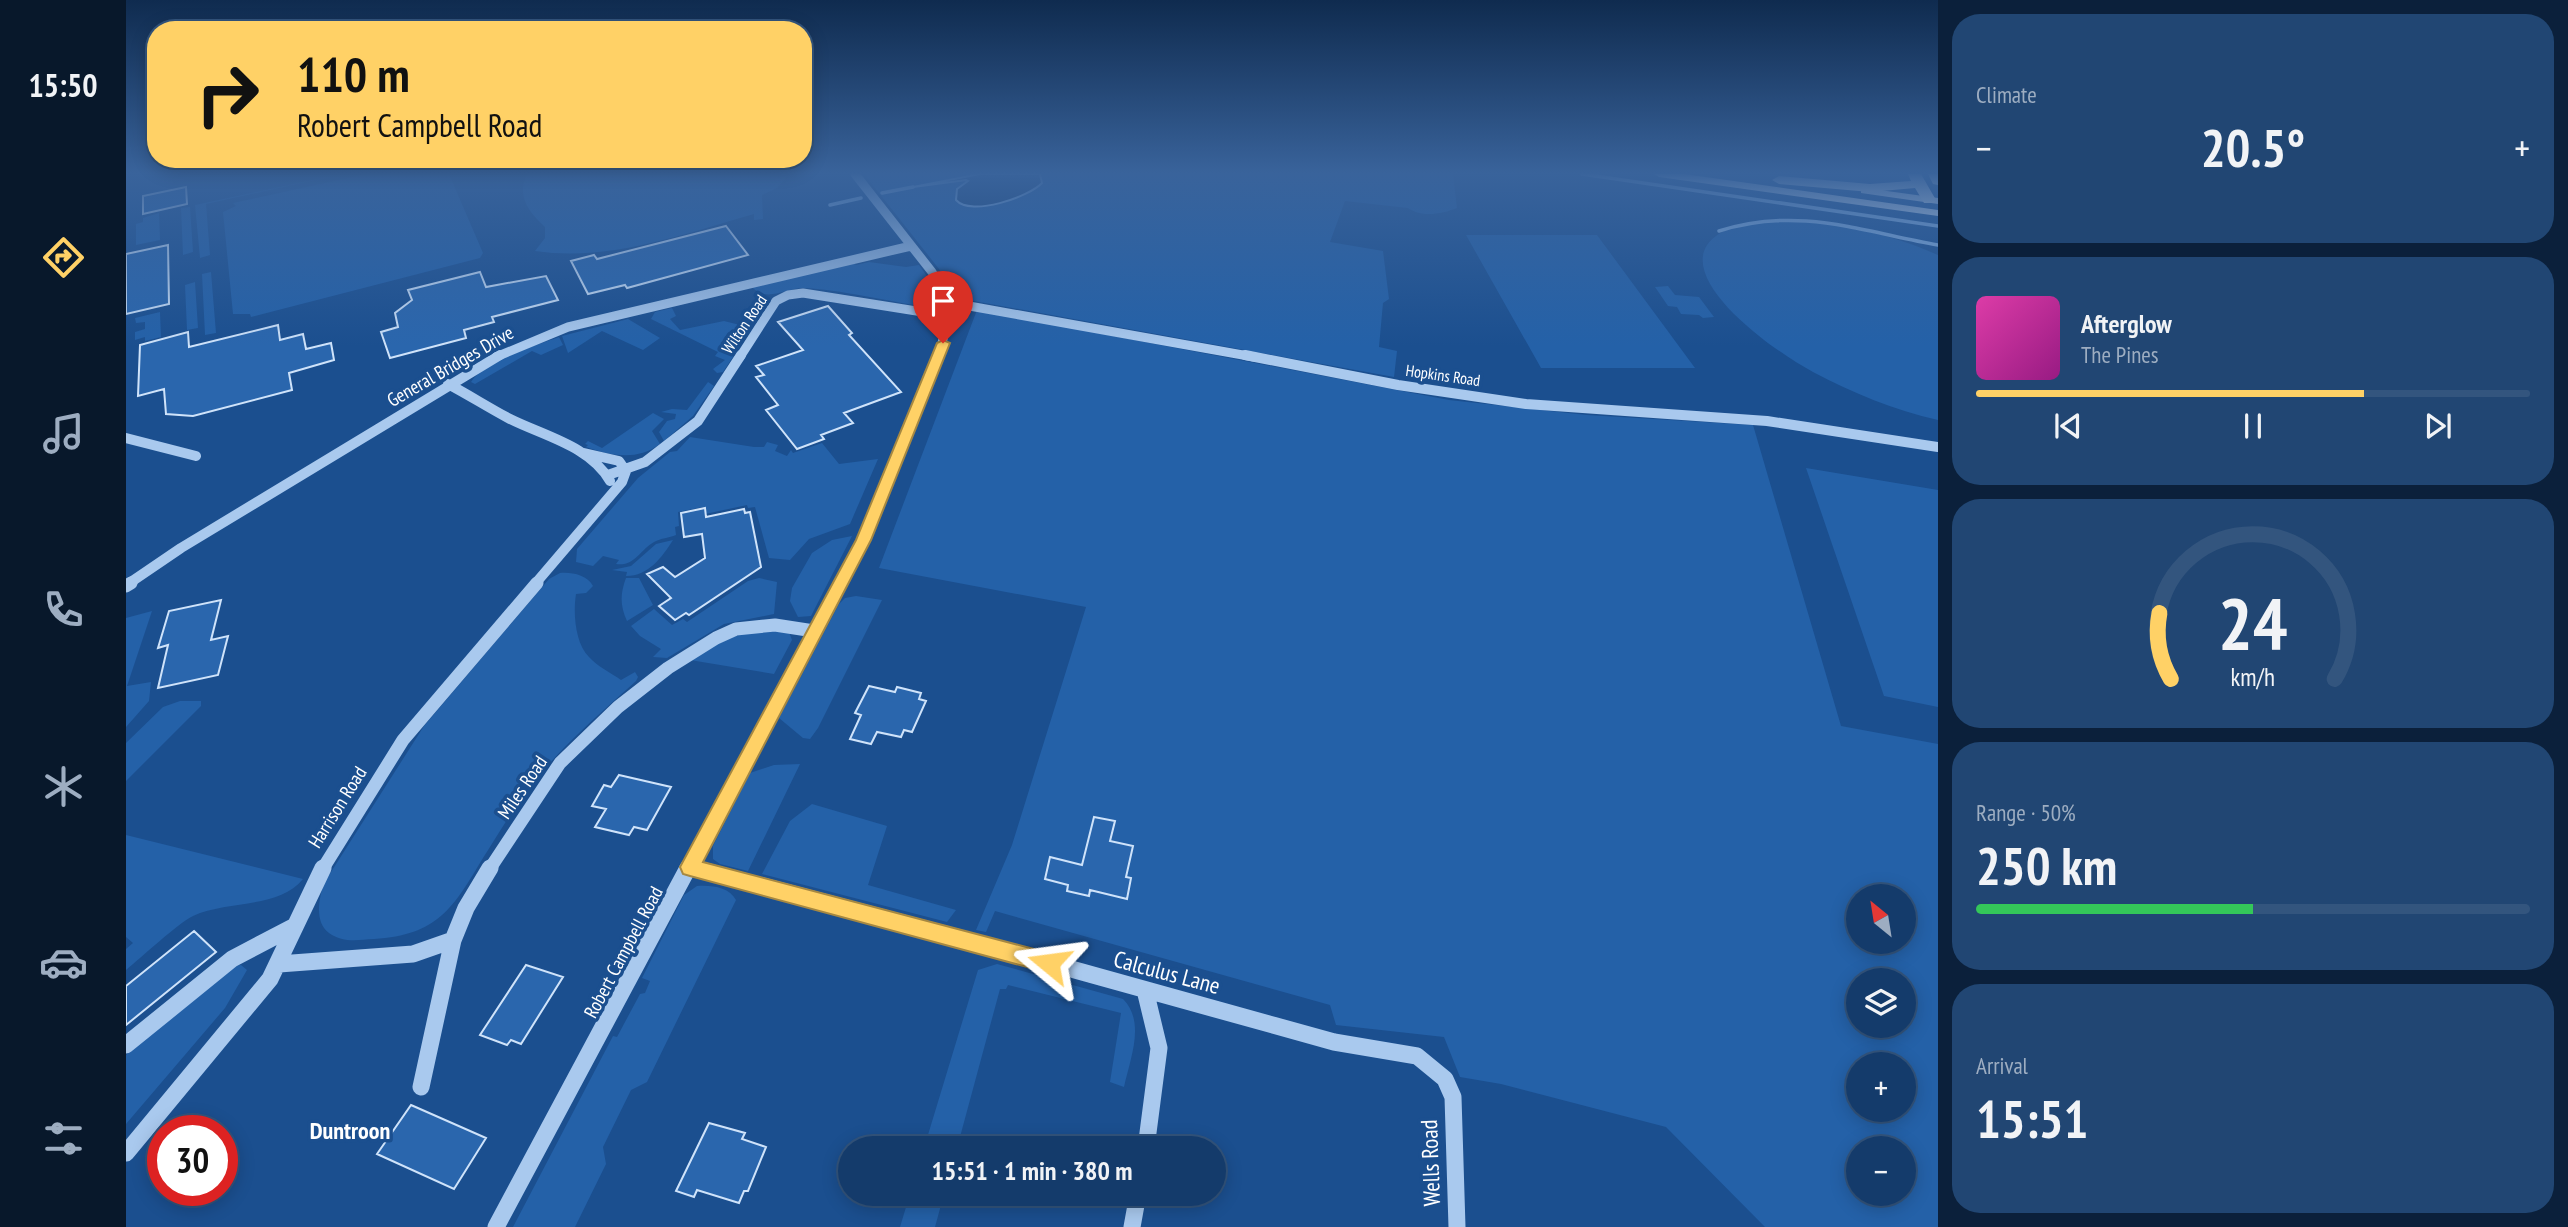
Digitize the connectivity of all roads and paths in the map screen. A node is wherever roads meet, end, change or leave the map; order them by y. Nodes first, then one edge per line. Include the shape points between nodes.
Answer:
1 (900, 231) edge
2 (911, 246) junction
3 (948, 309) junction
4 (448, 384) junction
5 (126, 438) edge
6 (1938, 447) edge
7 (584, 453) junction
8 (197, 456) dead end
9 (626, 471) junction
10 (608, 475) junction
11 (608, 498) junction
12 (126, 586) edge
13 (814, 631) junction
14 (690, 867) junction
15 (293, 927) junction
16 (453, 940) junction
17 (279, 964) junction
18 (1146, 990) junction
19 (126, 1045) edge
20 (421, 1087) dead end
21 (1453, 1097) joint
22 (1154, 1098) joint
23 (1148, 1136) edge
24 (126, 1153) edge
25 (1136, 1206) edge
26 (496, 1227) edge
27 (1132, 1227) edge
28 (1457, 1227) edge

1 - 2 street
2 - 3 street via 936,277
2 - 4 street, General Bridges Drive via 568,327 508,350
3 - 6 street, Hopkins Road via 1149,336 1398,385 1526,404 1767,421
3 - 9 street, Wilton Road via 809,293 783,296 698,421
3 - 13 street, Robert Campbell Road via 933,374 869,527
4 - 7 street
4 - 12 street, General Bridges Drive
5 - 8 street
7 - 9 street via 617,460
7 - 10 street
9 - 10 street, Wilton Road
9 - 11 street, Harrison Road
10 - 11 street
11 - 15 street, Harrison Road via 403,740 318,876
13 - 14 street, Robert Campbell Road
13 - 16 street, Miles Road via 773,623 726,632 678,661 612,714 559,764 484,878
14 - 18 street, Calculus Lane
14 - 26 street, Robert Campbell Road
15 - 17 street, Harrison Road
15 - 19 street via 232,959
16 - 17 street via 413,954
16 - 20 street, Miles Road
17 - 24 street, Harrison Road
18 - 21 street, Calculus Lane via 1334,1041 1417,1056 1445,1079
18 - 22 street via 1159,1048
21 - 28 street, Wells Road
22 - 23 street
25 - 27 street

